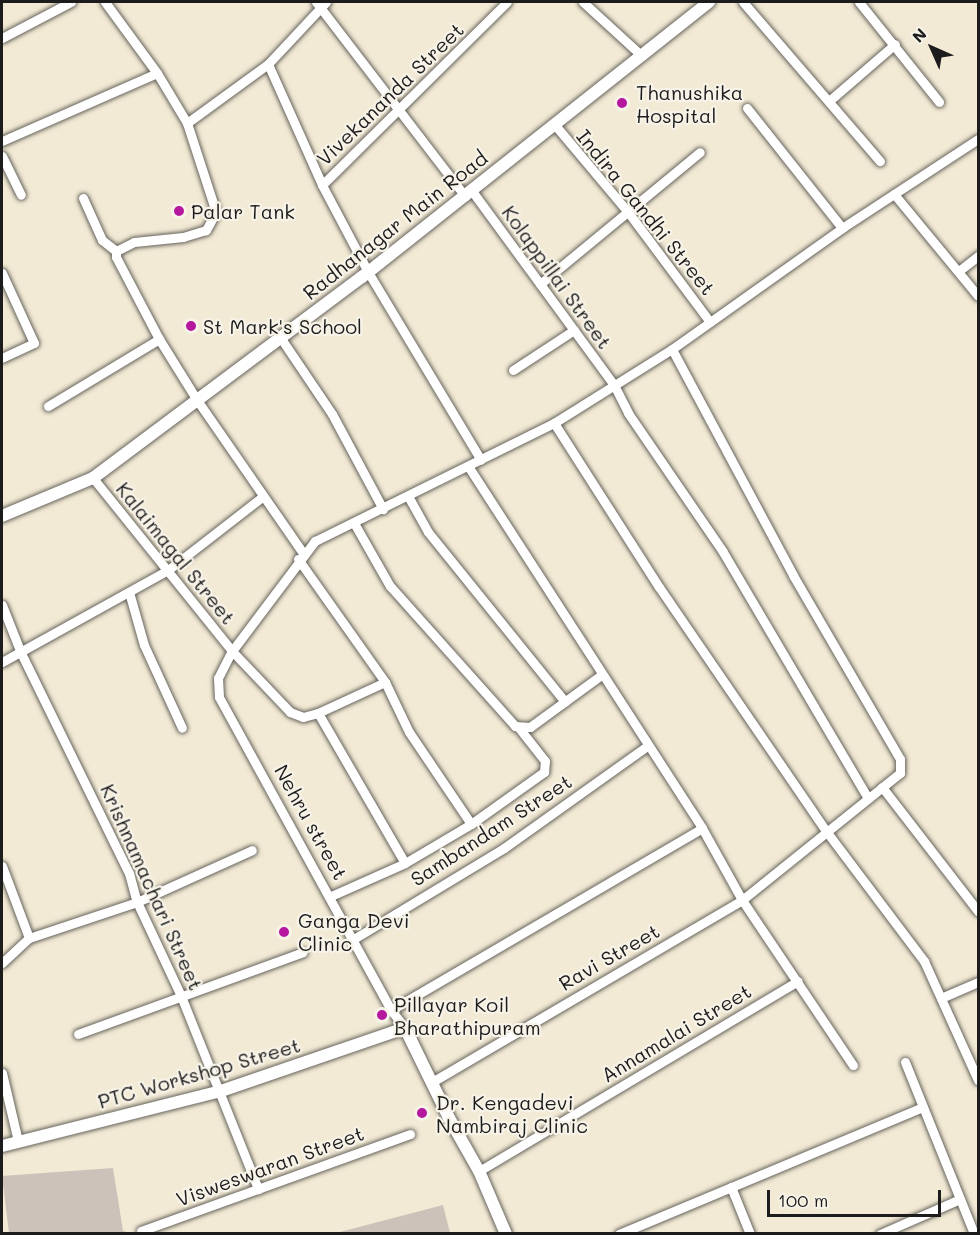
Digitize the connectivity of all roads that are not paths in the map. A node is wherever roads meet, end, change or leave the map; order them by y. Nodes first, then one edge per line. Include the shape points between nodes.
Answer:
1 (71, 2) edge
2 (105, 2) edge
3 (507, 2) edge
4 (583, 2) edge
5 (709, 2) edge
6 (743, 2) edge
7 (859, 2) edge
8 (321, 3) edge
9 (2, 39) edge
10 (895, 44) junction
11 (642, 56) junction
12 (268, 64) junction
13 (157, 73) junction
14 (829, 101) junction
15 (939, 102) dead end
16 (747, 108) dead end
17 (400, 109) junction
18 (187, 123) junction
19 (555, 125) junction
20 (978, 139) edge
21 (2, 141) edge
22 (700, 152) dead end
23 (2, 156) edge
24 (880, 161) dead end
25 (322, 185) junction
26 (468, 194) junction
27 (894, 194) junction
28 (21, 195) dead end
29 (83, 198) dead end
30 (628, 212) junction
31 (842, 228) junction
32 (116, 250) junction
33 (978, 255) edge
34 (960, 270) junction
35 (2, 273) edge
36 (368, 273) junction
37 (540, 284) junction
38 (4, 286) edge
39 (978, 296) edge
40 (710, 322) junction
41 (574, 330) junction
42 (280, 337) junction
43 (159, 339) junction
44 (672, 349) junction
45 (2, 358) edge
46 (513, 370) dead end
47 (614, 385) junction
48 (197, 400) junction
49 (48, 406) dead end
50 (554, 423) junction
51 (481, 460) junction
52 (468, 466) junction
53 (93, 478) junction
54 (408, 496) junction
55 (261, 497) junction
56 (382, 509) junction
57 (2, 516) edge
58 (354, 523) junction
59 (300, 556) junction
60 (168, 570) junction
61 (129, 592) junction
62 (2, 605) edge
63 (232, 651) junction
64 (21, 653) junction
65 (2, 662) edge
66 (601, 675) junction
67 (385, 682) junction
68 (565, 702) junction
69 (318, 713) junction
70 (182, 728) dead end
71 (519, 728) junction
72 (647, 746) junction
73 (882, 787) junction
74 (868, 798) junction
75 (471, 824) junction
76 (702, 828) junction
77 (825, 831) junction
78 (252, 850) dead end
79 (405, 863) junction
80 (2, 866) edge
81 (331, 896) junction
82 (742, 900) junction
83 (137, 902) junction
84 (978, 911) edge
85 (29, 938) junction
86 (352, 940) junction
87 (303, 952) dead end
88 (2, 963) edge
89 (798, 981) junction
90 (978, 982) edge
91 (181, 996) junction
92 (941, 998) junction
93 (391, 1010) junction
94 (405, 1028) junction
95 (78, 1034) dead end
96 (905, 1062) dead end
97 (853, 1065) dead end
98 (976, 1066) edge
99 (2, 1073) edge
100 (978, 1080) edge
101 (432, 1082) junction
102 (221, 1091) junction
103 (922, 1107) junction
104 (410, 1134) dead end
105 (18, 1141) junction
106 (2, 1146) edge
107 (479, 1171) junction
108 (731, 1187) junction
109 (258, 1189) junction
110 (960, 1199) junction
111 (141, 1231) dead end
112 (506, 1233) edge
113 (619, 1233) edge
114 (750, 1233) edge
115 (880, 1233) edge
116 (974, 1233) edge

1 - 9 street
2 - 13 street
3 - 17 street, Vivekananda Street
4 - 11 street
5 - 11 street, Radhanagar Main Road
6 - 14 street
7 - 10 street
8 - 12 street
8 - 17 street, Kolappillai Street
10 - 14 street
10 - 15 street
11 - 19 street, Radhanagar Main Road
12 - 18 street
12 - 25 street
13 - 18 street
13 - 21 street
14 - 24 street
16 - 31 street
17 - 25 street, Vivekananda Street
17 - 26 street, Kolappillai Street
18 - 32 street via 211,193 215,220 195,235 134,242
19 - 26 street, Radhanagar Main Road
19 - 30 street, Indira Gandhi Street
20 - 27 street, Nehru street
22 - 30 street
23 - 28 street
25 - 36 street
26 - 36 street, Radhanagar Main Road
26 - 37 street, Kolappillai Street
27 - 31 street, Nehru street
27 - 34 street
29 - 32 street via 102,240
30 - 37 street
30 - 40 street, Indira Gandhi Street
31 - 40 street, Nehru street
32 - 43 street via 122,270
33 - 34 street
34 - 39 street
35 - 38 street
36 - 42 street, Radhanagar Main Road
36 - 51 street
37 - 41 street, Kolappillai Street
38 - 45 street via 34,343
40 - 44 street, Nehru street
41 - 46 street
41 - 47 street, Kolappillai Street
42 - 48 street, Radhanagar Main Road
42 - 56 street via 332,414
43 - 48 street
43 - 49 street
44 - 47 street, Nehru street
44 - 73 street, Ravi Street via 793,575 900,759 900,773
47 - 50 street, Nehru street
47 - 74 street, Kolappillai Street via 627,413 723,552
48 - 53 street, Radhanagar Main Road
48 - 55 street
50 - 51 street, Nehru street
50 - 77 street
51 - 52 street, Nehru street
52 - 54 street, Nehru street
52 - 66 street
53 - 57 street, Radhanagar Main Road
53 - 60 street, Kalaimagal Street
54 - 56 street, Nehru street
54 - 68 street via 428,532
55 - 59 street
55 - 60 street
56 - 58 street, Nehru street
58 - 59 street, Nehru street via 320,537
58 - 71 street via 390,586
59 - 63 street, Nehru street
59 - 67 street
60 - 61 street
60 - 63 street, Kalaimagal Street
61 - 64 street
61 - 70 street via 144,645
62 - 64 street, Krishnamachari Street
63 - 69 street, Kalaimagal Street via 290,712 303,717
63 - 81 street, Nehru street via 218,678 219,697
64 - 65 street
64 - 83 street, Krishnamachari Street via 129,873
66 - 68 street
66 - 72 street
67 - 69 street
67 - 75 street via 409,732
68 - 71 street via 530,727
69 - 79 street
71 - 75 street via 545,762 544,772
72 - 76 street
72 - 86 street, Sambandam Street via 504,848
73 - 74 street, Ravi Street
73 - 84 street
74 - 77 street, Ravi Street
75 - 79 street
76 - 82 street
76 - 93 street
77 - 82 street, Ravi Street
77 - 92 street via 924,961
78 - 83 street
79 - 81 street
80 - 85 street
81 - 86 street, Nehru street
82 - 89 street
82 - 101 street, Ravi Street
83 - 85 street
83 - 91 street, Krishnamachari Street
85 - 88 street
86 - 93 street, Nehru street
87 - 91 street
89 - 97 street
89 - 107 street, Annamalai Street
90 - 92 street
91 - 95 street
91 - 102 street, Krishnamachari Street
92 - 98 street
93 - 94 street, Nehru street
94 - 101 street, Nehru street
94 - 102 street, PTC Workshop Street
96 - 103 street
98 - 100 street
99 - 105 street
101 - 107 street, Nehru street
102 - 105 street, PTC Workshop Street
102 - 109 street, Krishnamachari Street
103 - 108 street
103 - 110 street
104 - 109 street, Visweswaran Street
105 - 106 street, PTC Workshop Street
107 - 112 street, Nehru street
108 - 113 street
108 - 114 street
109 - 111 street, Visweswaran Street
110 - 115 street
110 - 116 street

